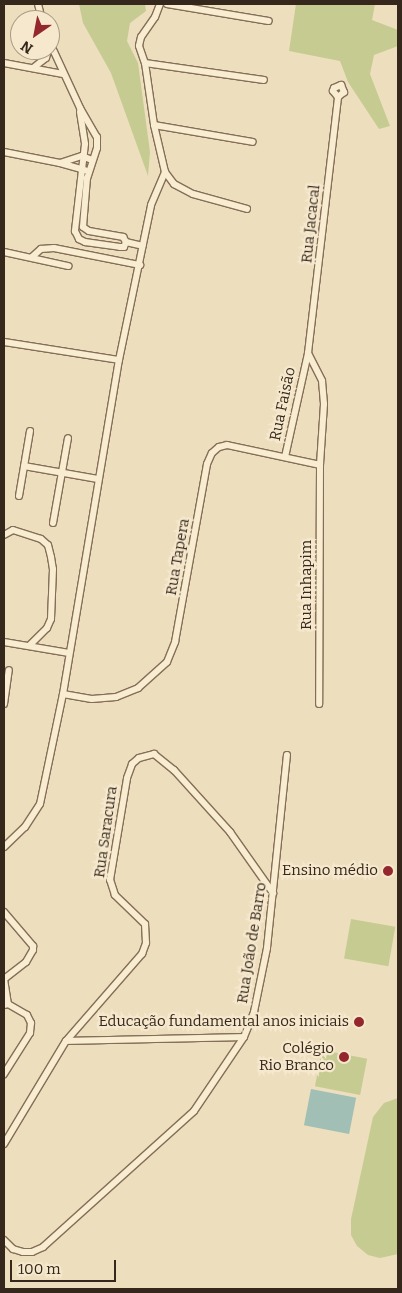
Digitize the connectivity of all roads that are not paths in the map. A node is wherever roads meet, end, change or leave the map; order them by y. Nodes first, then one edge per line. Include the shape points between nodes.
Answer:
1 (160, 4) edge
2 (166, 4) edge
3 (269, 21) dead end
4 (43, 60) edge
5 (57, 60) edge
6 (4, 63) edge
7 (145, 63) junction
8 (33, 68) junction
9 (63, 74) junction
10 (264, 80) dead end
11 (338, 97) dead end
12 (80, 108) junction
13 (154, 126) junction
14 (84, 132) junction
15 (97, 137) junction
16 (253, 142) dead end
17 (4, 152) edge
18 (82, 156) junction
19 (92, 160) junction
20 (60, 163) junction
21 (89, 170) junction
22 (81, 171) junction
23 (165, 172) junction
24 (247, 209) dead end
25 (116, 235) junction
26 (126, 242) junction
27 (115, 246) junction
28 (143, 246) junction
29 (4, 252) edge
30 (32, 257) junction
31 (140, 265) junction
32 (68, 266) dead end
33 (4, 342) edge
34 (308, 353) junction
35 (119, 360) junction
36 (30, 432) dead end
37 (68, 438) dead end
38 (285, 457) junction
39 (320, 465) junction
40 (24, 466) junction
41 (62, 474) junction
42 (98, 479) junction
43 (19, 496) dead end
44 (53, 523) dead end
45 (4, 535) edge
46 (4, 642) edge
47 (30, 645) junction
48 (69, 653) junction
49 (9, 670) dead end
50 (63, 694) junction
51 (4, 704) edge
52 (319, 704) dead end
53 (287, 755) dead end
54 (4, 846) edge
55 (274, 893) junction
56 (4, 912) edge
57 (4, 979) edge
58 (6, 1005) edge
59 (244, 1038) junction
60 (66, 1041) junction
61 (4, 1074) edge
62 (4, 1144) edge
63 (4, 1240) edge

1 - 7 street via 140,40
2 - 3 street
4 - 8 street
5 - 9 street
6 - 8 street
7 - 10 street
7 - 13 street
8 - 9 street
9 - 12 street
11 - 34 street, Rua Jacacal
12 - 14 street
12 - 15 street
13 - 16 street
13 - 23 street
14 - 15 street
14 - 18 street
15 - 19 street
17 - 20 street
18 - 19 street
18 - 20 street
18 - 22 street
19 - 21 street
20 - 22 street
21 - 22 street
21 - 25 street via 83,228
22 - 27 street via 77,237 85,242
23 - 24 street via 174,184 193,194
23 - 28 street via 153,200
25 - 26 street
25 - 27 street
26 - 27 street via 124,247
26 - 28 street
28 - 31 street
29 - 30 street
30 - 31 street via 41,249 54,248
30 - 32 street
31 - 35 street
33 - 35 street
34 - 38 street, Rua Faisão
34 - 39 street, Rua Faisão via 324,392
35 - 42 street
36 - 40 street
37 - 41 street
38 - 39 street, Rua Tapera
38 - 50 street, Rua Tapera via 226,445 212,453 207,464 175,642 167,662 138,688 116,697 92,699
39 - 52 street, Rua Inhapim
40 - 41 street
40 - 43 street
41 - 42 street
41 - 44 street
42 - 48 street
45 - 47 street via 13,530 41,539 48,545 51,557 51,619 47,628
46 - 47 street
47 - 48 street
48 - 50 street
49 - 51 street
50 - 54 street via 40,804 25,827
53 - 55 street, Rua João de Barro
55 - 59 street, Rua João de Barro via 254,1012
55 - 60 street, Rua Saracura via 230,832 174,770 154,754 139,758 132,764 127,778 110,880 115,895 145,924 146,943 142,954
56 - 57 street via 33,946 26,962
57 - 58 street
58 - 61 street via 27,1015 31,1023 30,1033
59 - 60 street
59 - 63 street, Rua João de Barro via 194,1111 43,1247 23,1252
60 - 62 street, Rua Saracura

